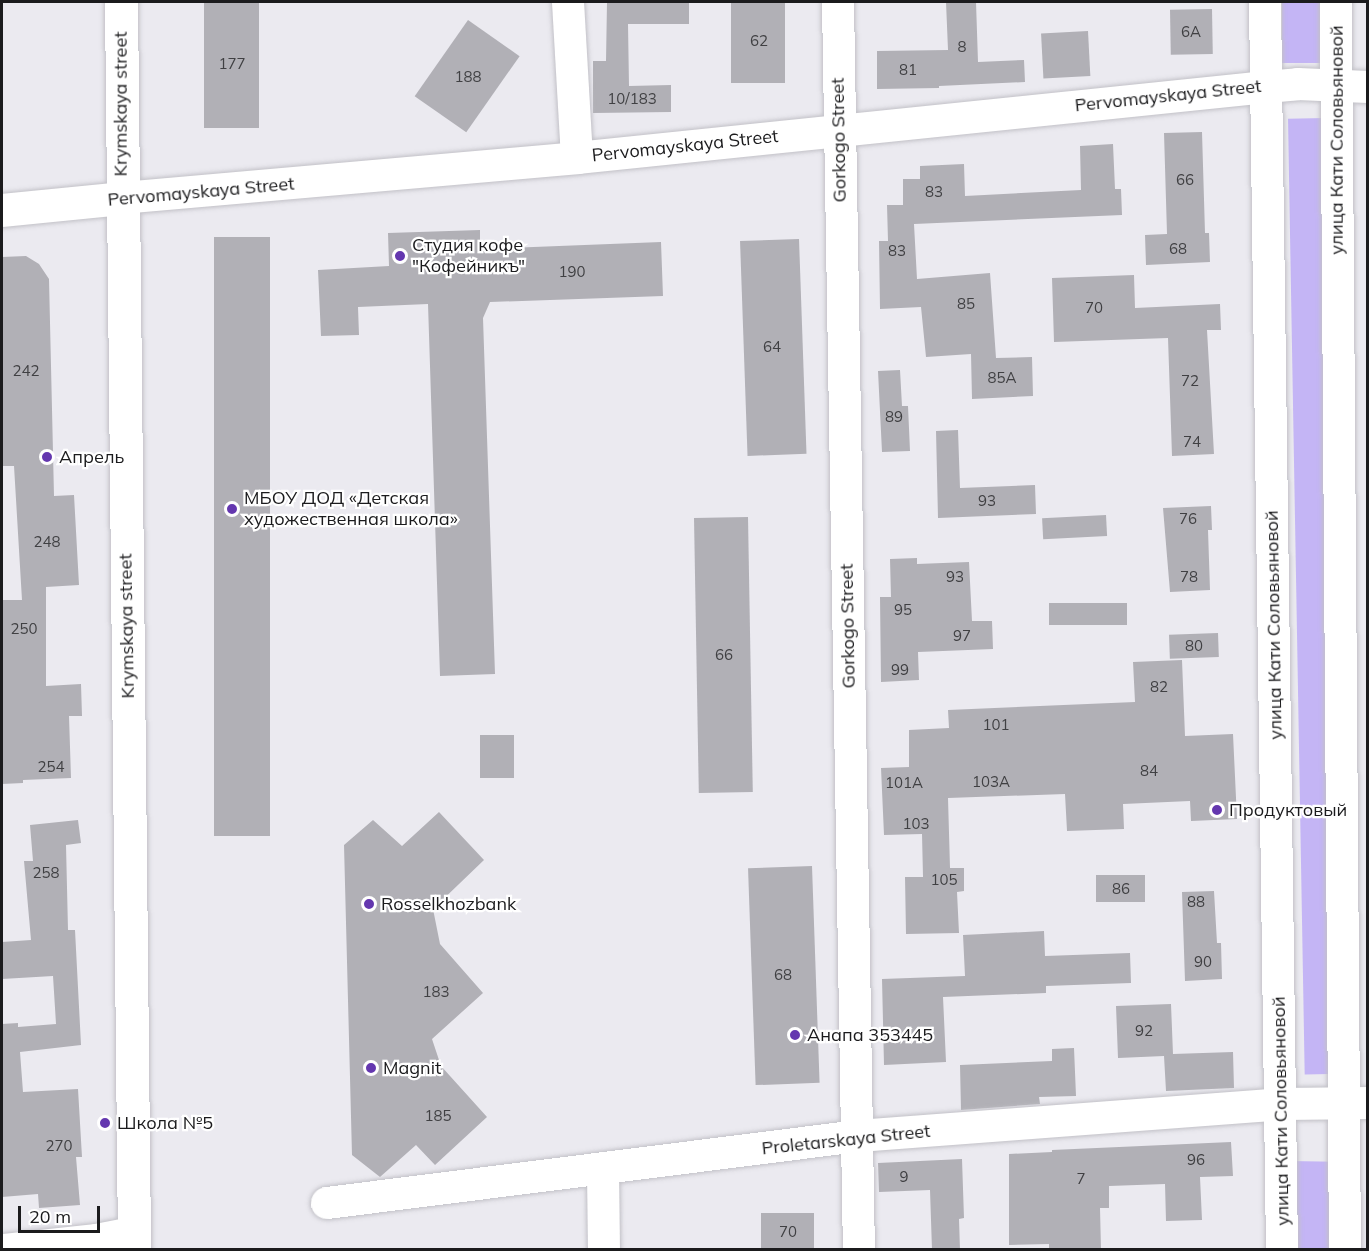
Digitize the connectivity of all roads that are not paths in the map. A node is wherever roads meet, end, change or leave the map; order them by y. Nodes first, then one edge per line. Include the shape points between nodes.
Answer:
1 (121, 2) edge
2 (568, 2) edge
3 (838, 2) edge
4 (1265, 2) edge
5 (1336, 2) edge
6 (1266, 87) junction
7 (1353, 87) edge
8 (839, 129) junction
9 (577, 158) junction
10 (122, 198) junction
11 (2, 210) edge
12 (1355, 789) edge
13 (1355, 1103) edge
14 (1281, 1104) junction
15 (858, 1136) junction
16 (603, 1170) junction
17 (327, 1203) dead end
18 (134, 1241) edge
19 (4, 1250) edge
20 (604, 1250) edge
21 (859, 1250) edge
22 (1282, 1250) edge
23 (1345, 1250) edge

1 - 10 street, Krymskaya street
2 - 9 street
3 - 8 street, Gorkogo Street
4 - 6 street, улица Кати Соловьяновой
5 - 7 street, улица Кати Соловьяновой
6 - 7 street, Pervomayskaya Street
6 - 8 street, Pervomayskaya Street
6 - 14 street, улица Кати Соловьяновой
7 - 12 street, улица Кати Соловьяновой
8 - 9 street, Pervomayskaya Street
8 - 15 street, Gorkogo Street
9 - 10 street, Pervomayskaya Street
10 - 11 street, Pervomayskaya Street
10 - 18 street, Krymskaya street
12 - 13 street, улица Кати Соловьяновой
13 - 14 street, Proletarskaya Street
13 - 23 street, улица Кати Соловьяновой
14 - 15 street, Proletarskaya Street
14 - 22 street, улица Кати Соловьяновой
15 - 16 street, Proletarskaya Street
15 - 21 street, Gorkogo Street
16 - 17 street, Proletarskaya Street
16 - 20 street
18 - 19 street via 96,1240

